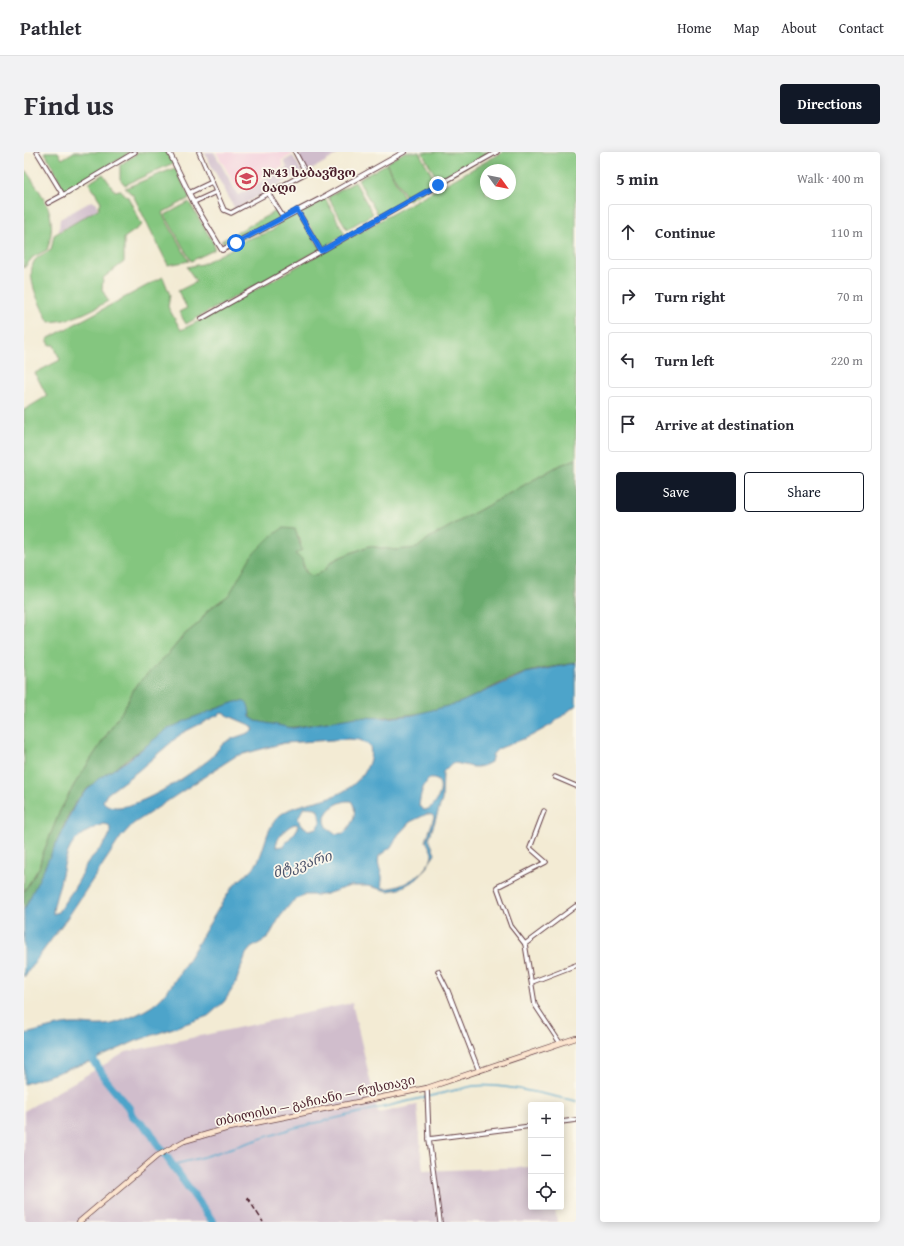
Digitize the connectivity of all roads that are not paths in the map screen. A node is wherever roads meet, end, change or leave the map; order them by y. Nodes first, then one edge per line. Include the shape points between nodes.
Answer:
1 (37, 152) edge
2 (135, 152) edge
3 (169, 152) edge
4 (199, 152) edge
5 (295, 152) edge
6 (404, 152) edge
7 (497, 152) edge
8 (212, 182) junction
9 (216, 192) junction
10 (189, 193) junction
11 (268, 193) junction
12 (63, 195) junction
13 (194, 202) junction
14 (48, 203) dead end
15 (297, 210) junction
16 (283, 217) junction
17 (321, 251) junction
18 (201, 319) dead end
19 (555, 777) dead end
20 (576, 786) edge
21 (544, 811) dead end
22 (576, 906) edge
23 (525, 944) junction
24 (576, 966) edge
25 (438, 971) dead end
26 (532, 982) junction
27 (576, 1038) edge
28 (560, 1043) junction
29 (479, 1071) junction
30 (427, 1088) junction
31 (576, 1120) edge
32 (564, 1122) edge
33 (528, 1126) edge
34 (428, 1139) junction
35 (79, 1222) edge
36 (440, 1222) edge

1 - 12 street
2 - 12 street
3 - 10 street
4 - 8 street
5 - 11 street via 306,173
6 - 15 street
7 - 17 street
8 - 9 street
8 - 10 street
9 - 11 street via 224,210 231,214
9 - 13 street
10 - 13 street
11 - 16 street
12 - 14 street
13 - 16 street via 222,250
15 - 16 street
15 - 17 street
17 - 18 street
19 - 20 street
21 - 23 street via 530,848 546,862 497,887 511,926
22 - 23 street
23 - 26 street
24 - 26 street
25 - 29 street via 448,990
26 - 28 street via 535,1005
27 - 28 main road, თბილისი — გაჩიანი — რუსთავი
28 - 29 main road, თბილისი — გაჩიანი — რუსთავი
29 - 30 main road, თბილისი — გაჩიანი — რუსთავი
30 - 34 street
30 - 35 main road, თბილისი — გაჩიანი — რუსთავი via 194,1137 157,1156
31 - 32 street
33 - 34 street
34 - 36 street

